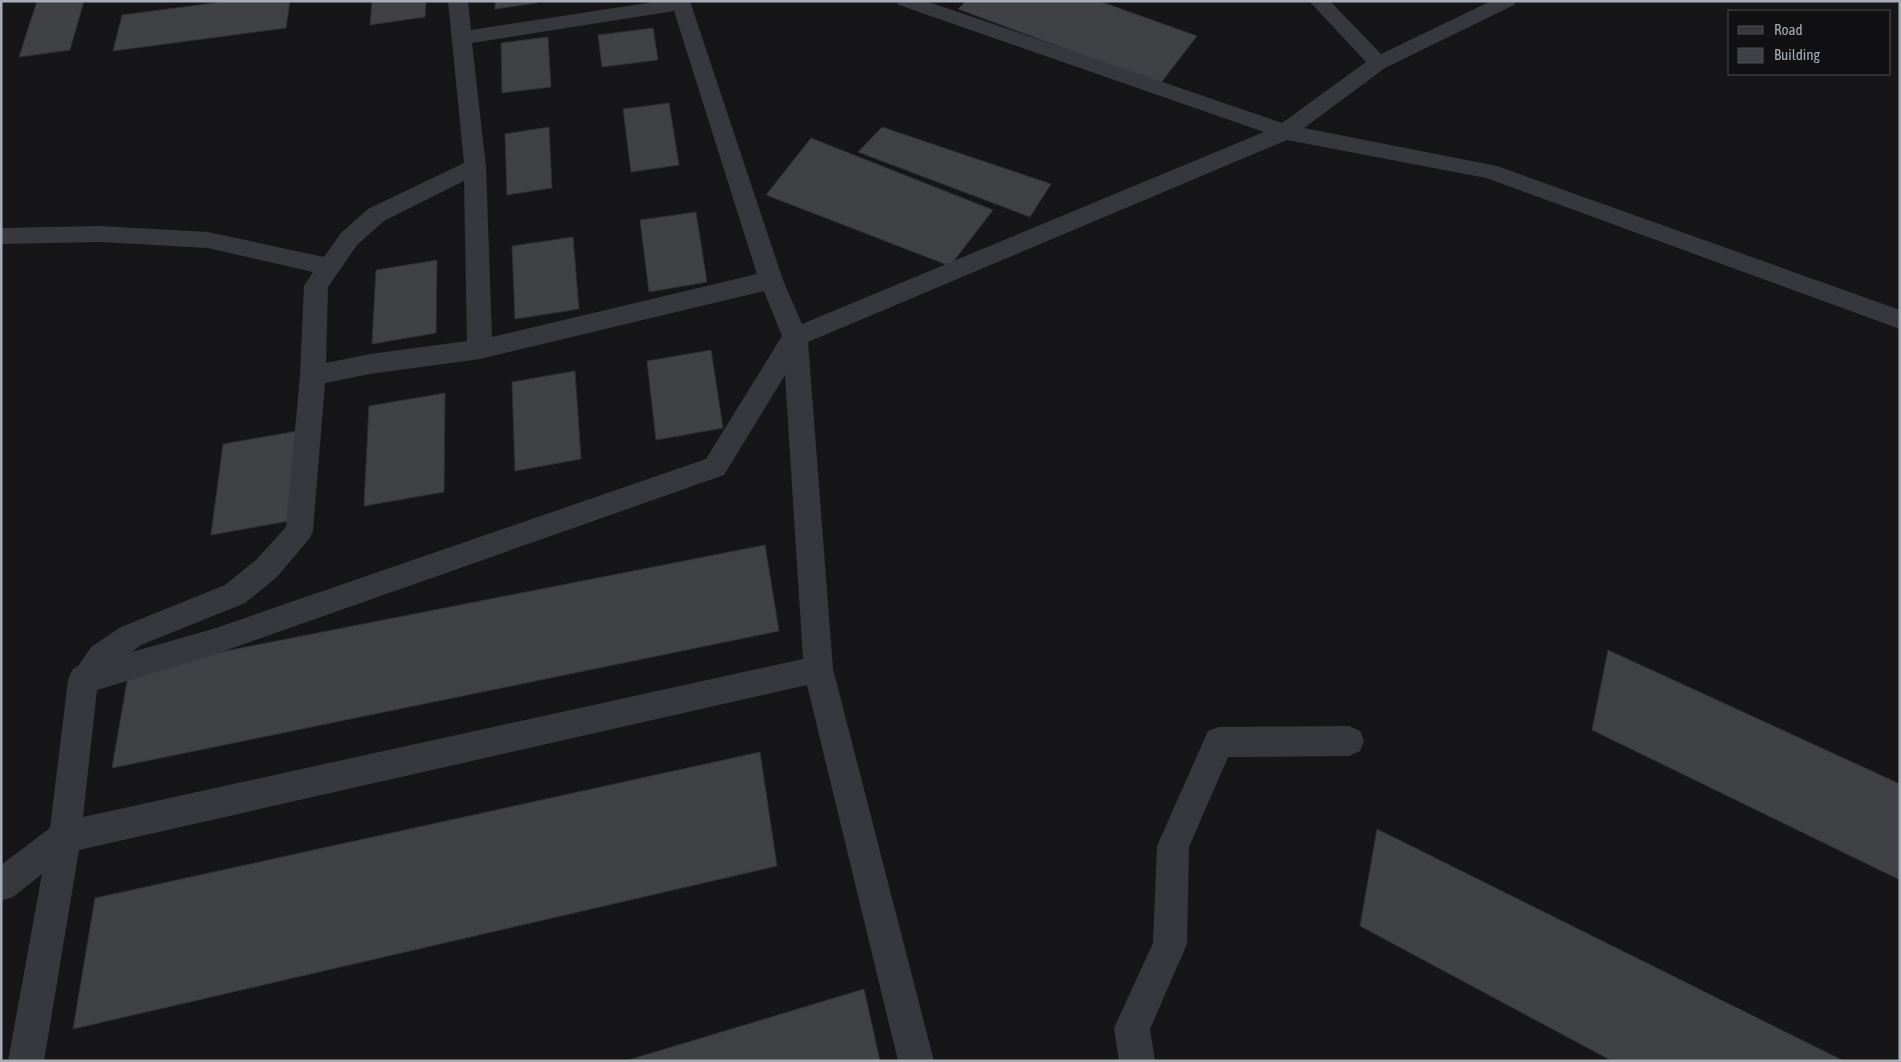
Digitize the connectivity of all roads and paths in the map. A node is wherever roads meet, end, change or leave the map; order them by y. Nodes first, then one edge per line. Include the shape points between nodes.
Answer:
1 (458, 1) edge
2 (906, 1) edge
3 (1319, 1) edge
4 (1507, 1) edge
5 (681, 3) edge
6 (463, 38) junction
7 (1378, 63) junction
8 (1285, 132) junction
9 (475, 167) junction
10 (1, 236) edge
11 (328, 267) junction
12 (771, 280) junction
13 (1900, 320) edge
14 (796, 337) junction
15 (480, 348) junction
16 (313, 376) junction
17 (818, 669) junction
18 (83, 680) junction
19 (1349, 741) dead end
20 (65, 837) junction
21 (1, 885) edge
22 (26, 1061) edge
23 (916, 1061) edge
24 (1137, 1061) edge

1 - 6 street
2 - 8 street
3 - 7 street
4 - 7 street
5 - 6 street
5 - 12 street
6 - 9 street
7 - 8 street
8 - 13 street via 1489,170
8 - 14 street
9 - 11 street via 376,215 349,239
9 - 15 street
10 - 11 street via 100,234 208,240
11 - 16 street via 316,286
12 - 14 street
12 - 15 street
14 - 17 street
14 - 18 street via 715,467 213,642
15 - 16 street
16 - 18 street via 300,531 267,568 236,594 131,636 101,657
17 - 20 street
17 - 23 street
18 - 20 street
19 - 24 street via 1219,742 1173,846 1170,944 1132,1028
20 - 21 street
20 - 22 street

